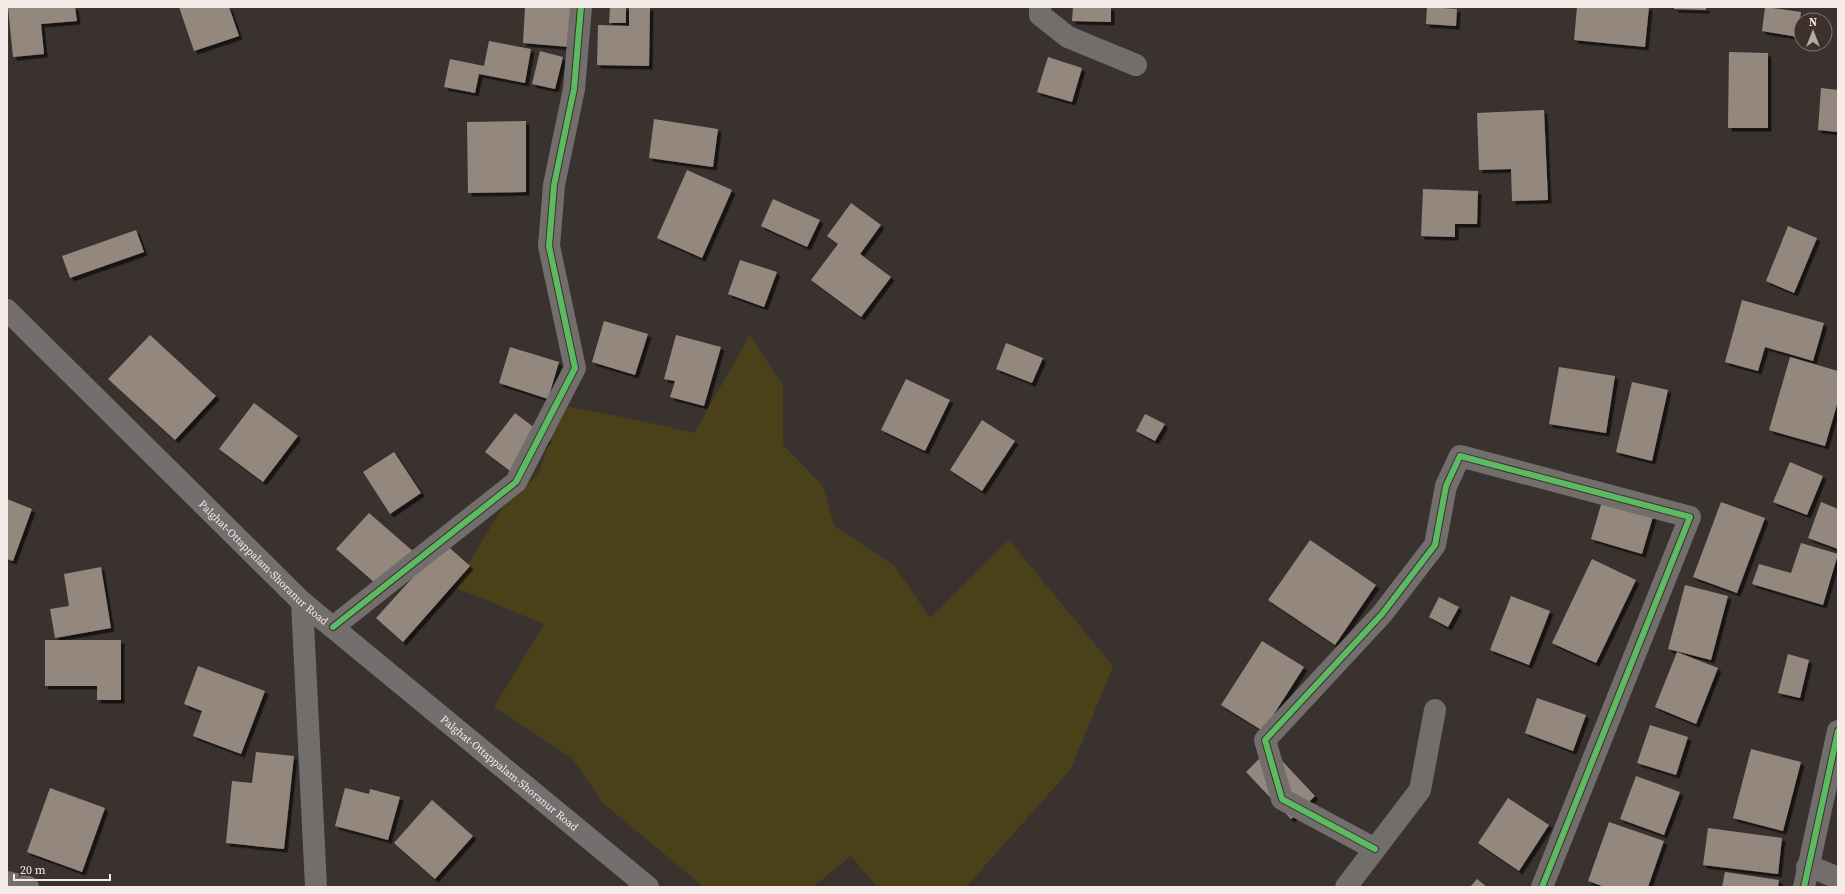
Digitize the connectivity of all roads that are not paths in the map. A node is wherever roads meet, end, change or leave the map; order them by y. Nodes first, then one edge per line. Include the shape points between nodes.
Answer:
1 (581, 7) edge
2 (1040, 7) edge
3 (1136, 65) dead end
4 (7, 310) edge
5 (302, 602) junction
6 (333, 627) junction
7 (1435, 710) dead end
8 (1838, 731) edge
9 (1375, 849) junction
10 (1805, 877) edge
11 (1838, 878) edge
12 (7, 882) edge
13 (28, 887) edge
14 (316, 887) edge
15 (648, 887) edge
16 (1346, 887) edge
17 (1542, 887) edge

1 - 6 street via 574,89 554,185 549,246 575,368 516,482
2 - 3 street via 1040,15 1068,37
4 - 5 main road, Palghat-Ottappalam-Shoranur Road
5 - 6 main road, Palghat-Ottappalam-Shoranur Road
5 - 14 street
6 - 15 main road, Palghat-Ottappalam-Shoranur Road
7 - 9 street via 1420,790
8 - 10 street
9 - 16 street
9 - 17 street via 1282,799 1264,740 1382,614 1435,546 1446,486 1460,456 1690,517
10 - 11 street via 1814,868
12 - 13 street

